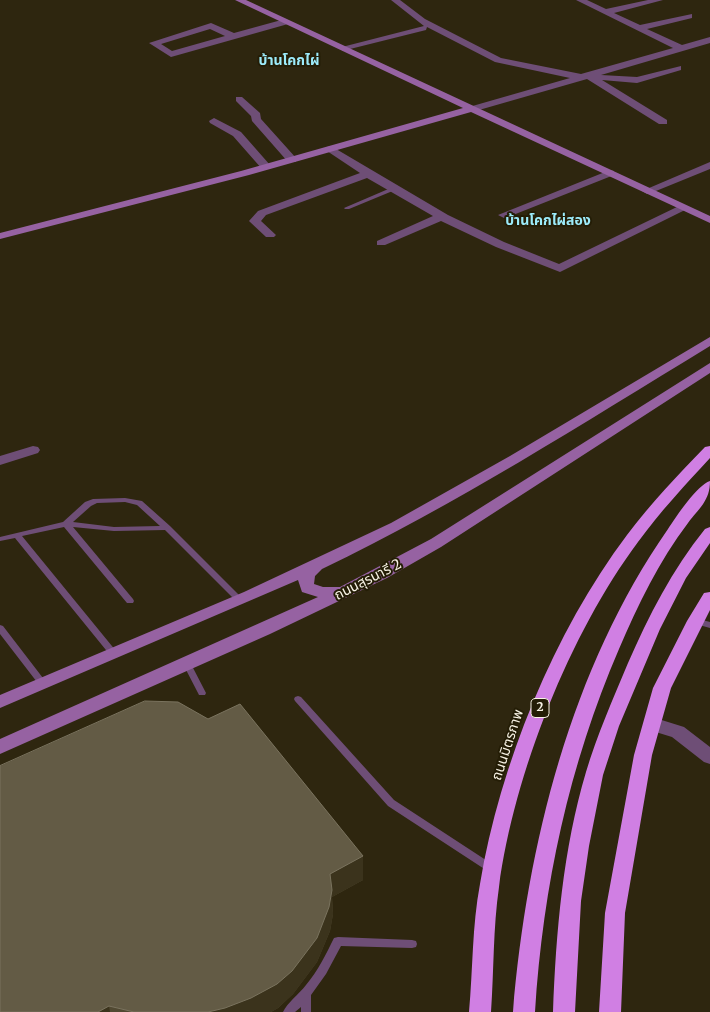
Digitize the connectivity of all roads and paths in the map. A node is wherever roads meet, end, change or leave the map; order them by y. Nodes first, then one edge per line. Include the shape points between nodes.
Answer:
1 (239, 0) edge
2 (399, 0) edge
3 (580, 0) edge
4 (660, 0) edge
5 (606, 12) junction
6 (688, 16) dead end
7 (285, 22) junction
8 (423, 28) dead end
9 (639, 28) junction
10 (235, 36) junction
11 (710, 40) edge
12 (680, 48) junction
13 (345, 49) junction
14 (678, 68) dead end
15 (587, 76) junction
16 (239, 99) dead end
17 (472, 109) junction
18 (214, 120) dead end
19 (663, 122) dead end
20 (331, 148) junction
21 (292, 160) junction
22 (710, 165) edge
23 (266, 167) junction
24 (367, 174) junction
25 (610, 174) junction
26 (393, 189) junction
27 (647, 191) junction
28 (348, 208) dead end
29 (683, 208) junction
30 (504, 215) dead end
31 (443, 216) junction
32 (710, 220) edge
33 (270, 234) dead end
34 (0, 236) edge
35 (381, 243) dead end
36 (710, 340) edge
37 (710, 367) edge
38 (33, 450) dead end
39 (710, 450) edge
40 (0, 461) edge
41 (710, 486) edge
42 (66, 524) junction
43 (167, 528) junction
44 (710, 532) edge
45 (18, 536) junction
46 (0, 539) edge
47 (318, 564) junction
48 (350, 590) junction
49 (710, 597) edge
50 (239, 599) junction
51 (130, 602) dead end
52 (703, 623) edge
53 (0, 628) edge
54 (113, 653) junction
55 (187, 664) junction
56 (43, 684) junction
57 (202, 692) dead end
58 (298, 699) dead end
59 (0, 702) edge
60 (652, 724) junction
61 (0, 747) edge
62 (710, 757) edge
63 (492, 870) junction
64 (412, 944) dead end
65 (306, 996) junction
66 (288, 1012) edge
67 (306, 1012) edge
68 (480, 1012) edge
69 (524, 1012) edge
70 (564, 1012) edge
71 (610, 1012) edge

1 - 7 street
2 - 15 street via 422,21 498,60
3 - 5 street
4 - 5 street
5 - 9 street
6 - 9 street
7 - 10 street
7 - 13 street
8 - 13 street
9 - 12 street
10 - 10 street via 171,54 154,43 211,26
11 - 12 street
12 - 15 street
13 - 17 street
14 - 15 street via 637,80
15 - 17 street
15 - 19 street
16 - 21 street
17 - 20 street
17 - 25 street
18 - 23 street via 237,134
20 - 21 street
20 - 24 street
21 - 23 street
22 - 27 street
23 - 34 street
24 - 26 street
24 - 33 street via 262,213 255,221
25 - 27 street
25 - 30 street
26 - 28 lane
26 - 31 street
27 - 29 street
29 - 31 street via 560,268 512,252
29 - 32 street
31 - 35 street
36 - 47 street via 462,489
37 - 48 street, ถนนสุรนารี 2 via 436,543
38 - 40 street
39 - 63 highway, ถนนมิตรภาพ / 2 via 639,529 595,596 552,676 520,763
41 - 69 highway via 669,539 629,606 584,707 560,782 537,880 527,954
42 - 43 lane via 124,529
42 - 43 lane via 88,504 125,500 139,503
42 - 45 lane
42 - 51 lane
43 - 50 lane
44 - 70 highway via 656,615 614,717 590,790 573,888 564,969
45 - 46 lane
45 - 54 lane
47 - 48 street via 305,580 308,588 317,592
47 - 50 street
48 - 55 street, ถนนสุรนารี 2
49 - 52 highway
50 - 54 street
52 - 60 highway via 662,688
53 - 56 lane
54 - 56 street
55 - 57 lane
55 - 61 street, ถนนสุรนารี 2
56 - 59 street
58 - 63 lane via 390,802
60 - 62 street via 678,732
60 - 71 highway via 637,782 615,913
63 - 68 highway, ถนนมิตรภาพ / 2
64 - 65 lane via 338,941
65 - 66 lane
65 - 67 lane

